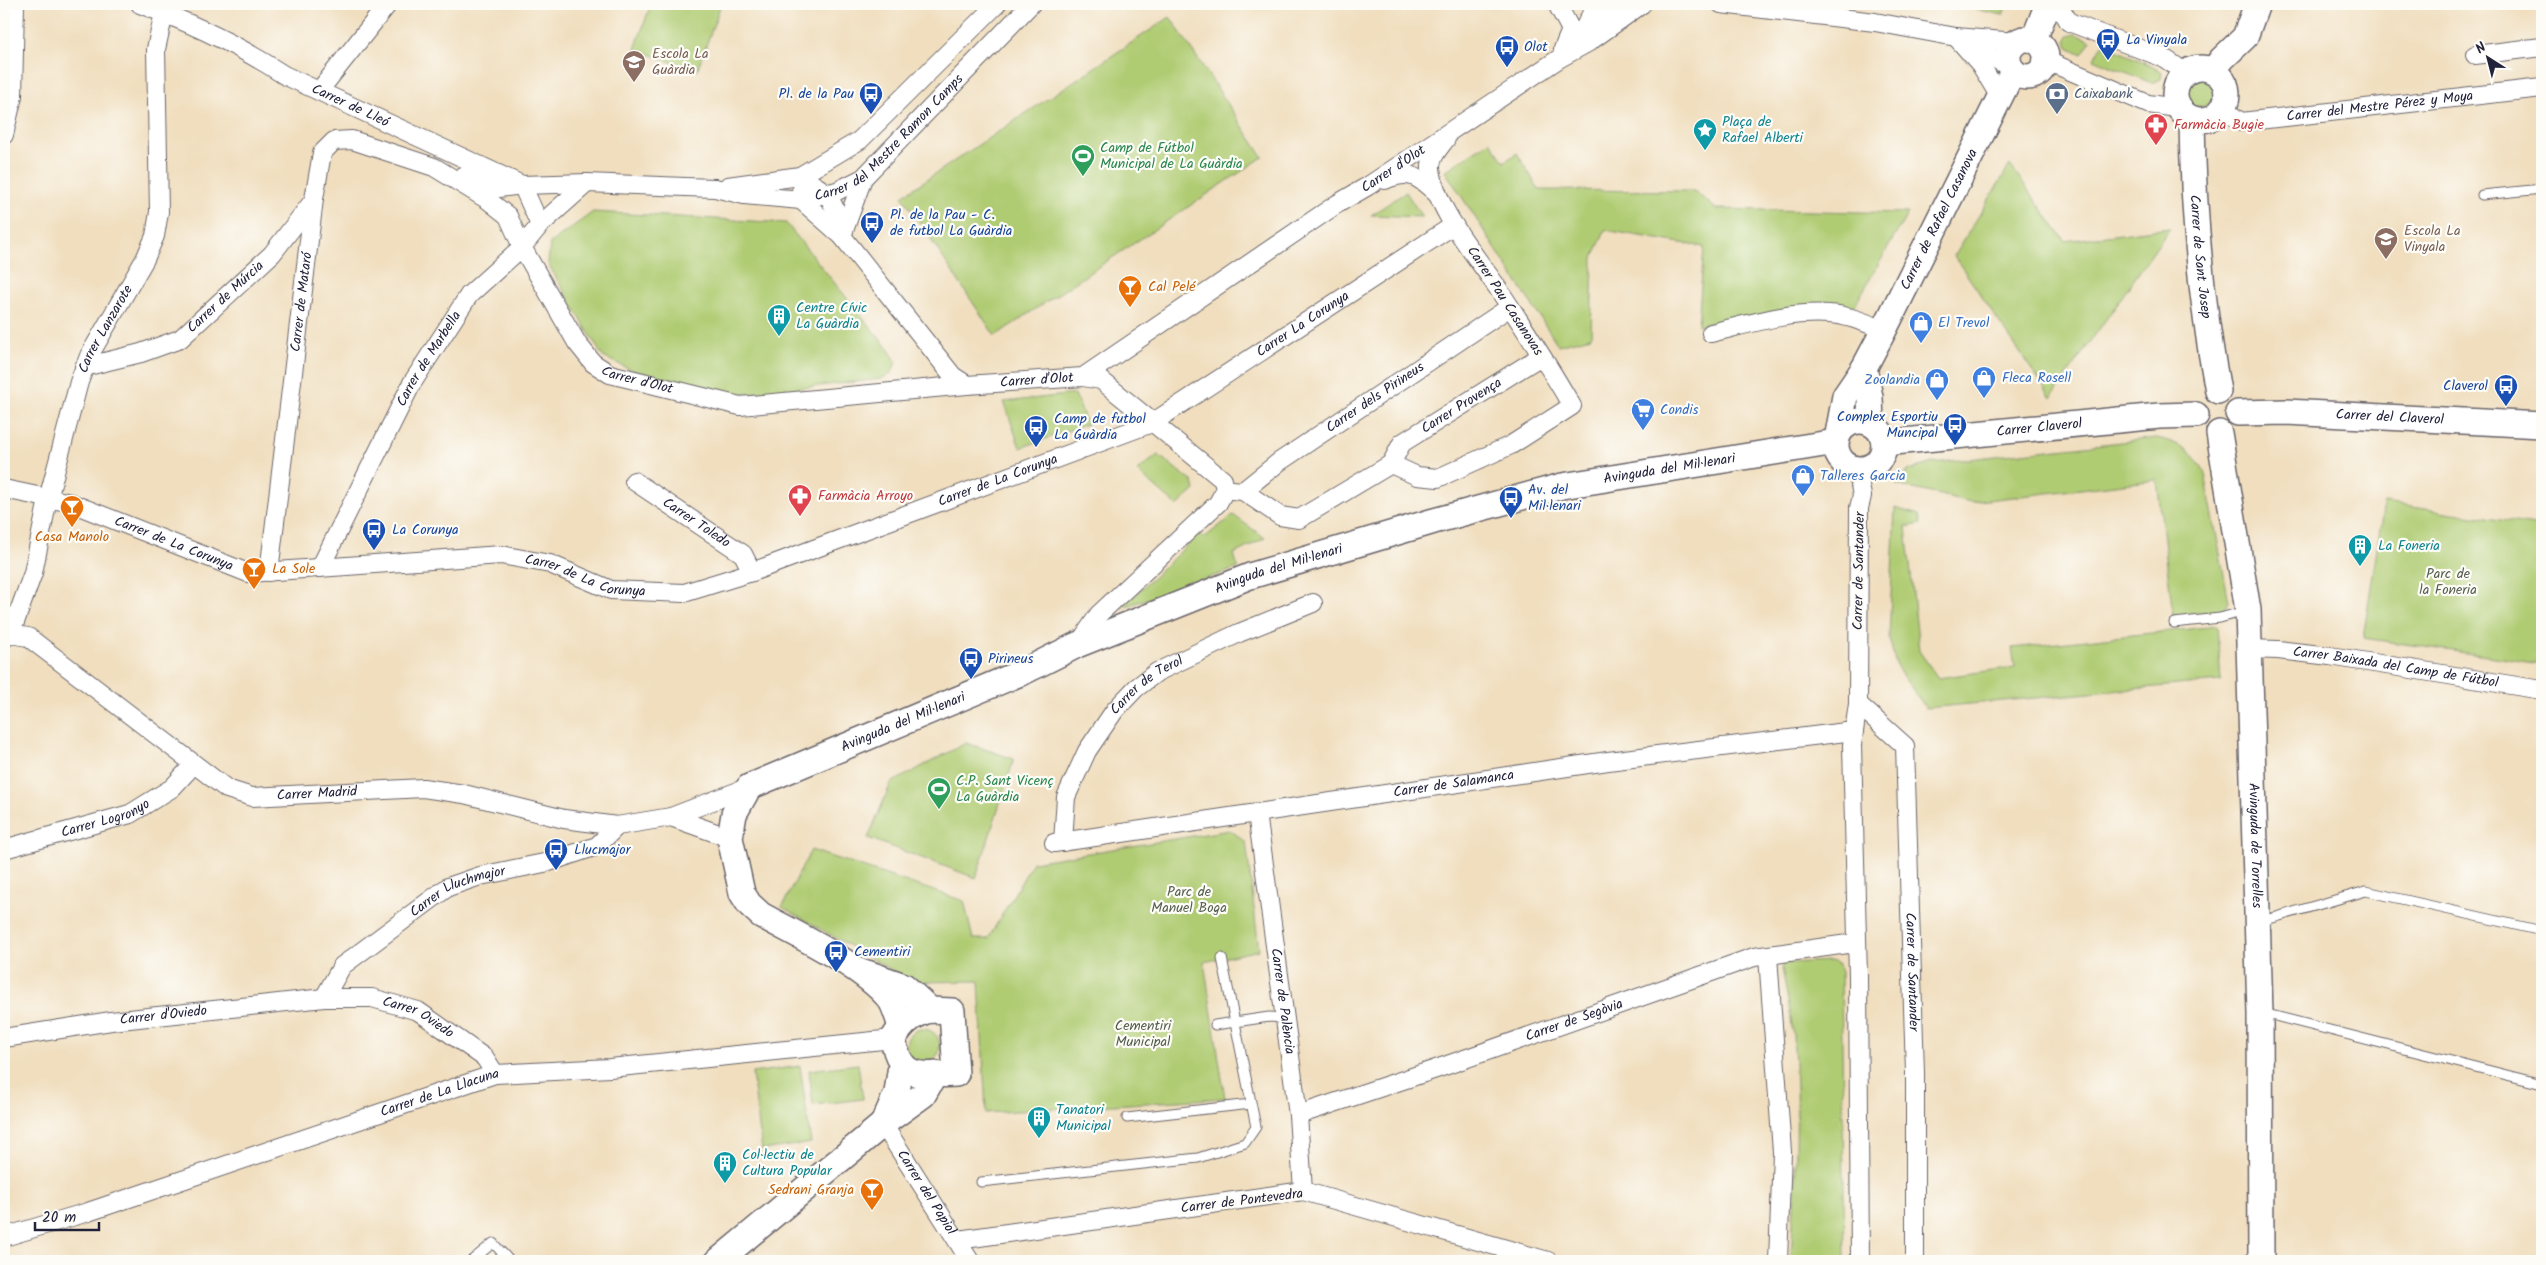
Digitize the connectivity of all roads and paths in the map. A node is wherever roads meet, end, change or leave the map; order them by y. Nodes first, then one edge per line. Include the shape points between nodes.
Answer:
1 (15, 4) edge
2 (140, 4) edge
3 (388, 4) edge
4 (997, 4) edge
5 (1032, 4) edge
6 (1557, 4) edge
7 (1596, 4) edge
8 (1614, 4) edge
9 (1642, 4) edge
10 (1721, 4) edge
11 (2048, 4) edge
12 (2058, 4) edge
13 (2257, 4) edge
14 (164, 13) junction
15 (1956, 37) junction
16 (2025, 41) junction
17 (1588, 42) junction
18 (2542, 47) edge
19 (2475, 55) dead end
20 (1560, 58) junction
21 (2047, 61) junction
22 (2012, 70) junction
23 (2213, 71) junction
24 (2186, 73) junction
25 (2542, 88) edge
26 (319, 91) junction
27 (2000, 96) junction
28 (2223, 109) junction
29 (2185, 114) junction
30 (1454, 130) junction
31 (4, 136) edge
32 (434, 167) junction
33 (800, 176) junction
34 (863, 178) junction
35 (587, 184) junction
36 (522, 185) junction
37 (1368, 186) junction
38 (715, 188) junction
39 (2542, 189) edge
40 (827, 193) junction
41 (1439, 195) junction
42 (2482, 195) dead end
43 (314, 200) junction
44 (801, 200) junction
45 (540, 225) junction
46 (1454, 225) junction
47 (842, 236) junction
48 (522, 247) junction
49 (1510, 306) junction
50 (1884, 330) junction
51 (1711, 333) dead end
52 (1541, 356) junction
53 (84, 367) junction
54 (1864, 368) junction
55 (1083, 377) junction
56 (967, 385) junction
57 (2218, 391) junction
58 (2238, 412) junction
59 (2196, 415) junction
60 (1152, 423) junction
61 (2542, 424) edge
62 (1878, 433) junction
63 (2220, 433) junction
64 (1837, 438) junction
65 (1391, 464) junction
66 (1857, 468) junction
67 (634, 481) dead end
68 (4, 489) edge
69 (1225, 490) junction
70 (1242, 490) junction
71 (48, 499) junction
72 (320, 568) junction
73 (269, 572) junction
74 (752, 572) junction
75 (1313, 603) dead end
76 (2248, 610) junction
77 (2174, 623) dead end
78 (6, 635) edge
79 (1078, 645) junction
80 (2248, 649) junction
81 (2542, 690) edge
82 (1858, 704) junction
83 (1854, 731) junction
84 (194, 764) junction
85 (749, 786) junction
86 (1257, 814) junction
87 (671, 817) junction
88 (617, 826) junction
89 (730, 838) junction
90 (1058, 842) joint
91 (4, 849) edge
92 (2258, 922) junction
93 (2542, 931) edge
94 (1855, 943) junction
95 (1768, 956) junction
96 (1222, 958) dead end
97 (857, 970) junction
98 (324, 998) junction
99 (930, 1010) junction
100 (2260, 1013) junction
101 (1285, 1018) junction
102 (1236, 1023) junction
103 (1215, 1025) dead end
104 (897, 1032) junction
105 (4, 1038) edge
106 (901, 1065) junction
107 (495, 1074) junction
108 (935, 1074) junction
109 (2542, 1084) edge
110 (1251, 1104) junction
111 (1298, 1115) junction
112 (1127, 1118) dead end
113 (882, 1124) junction
114 (981, 1182) dead end
115 (1303, 1191) junction
116 (4, 1237) edge
117 (958, 1240) junction
118 (471, 1261) edge
119 (510, 1261) edge
120 (718, 1261) edge
121 (970, 1261) edge
122 (1548, 1261) edge
123 (1778, 1261) edge
124 (1860, 1261) edge
125 (1915, 1261) edge
126 (2261, 1261) edge

1 - 31 street via 14,96
2 - 14 street, Carrer de Lleó
3 - 26 street
4 - 33 street, Carrer del Mestre Ramon Camps via 860,140
5 - 34 street, Carrer del Mestre Ramon Camps
6 - 20 street via 1571,30
7 - 20 street, Carrer d'Olot via 1583,31
8 - 17 street, Carrer d'Olot
9 - 17 street, Carrer d'Olot
10 - 15 street via 1875,22
11 - 16 street, Carrer de Rafael Casanova
12 - 24 street via 2069,22 2164,58
13 - 23 street via 2245,37
14 - 26 street, Carrer de Lleó
14 - 53 street, Carrer Lanzarote via 156,49 159,212 155,236
15 - 16 street
15 - 22 street
15 - 27 street via 1980,64
16 - 21 street via 2046,50
16 - 22 street, Carrer de Rafael Casanova via 2008,54
17 - 20 street, Carrer d'Olot
18 - 19 street
20 - 30 street, Carrer d'Olot
21 - 22 street via 2035,76 2022,77
21 - 29 street via 2148,104
22 - 27 street, Carrer de Rafael Casanova
23 - 24 street via 2204,68
23 - 28 street via 2225,83 2227,92
24 - 29 street via 2175,88 2175,98
25 - 28 street, Carrer del Mestre Pérez y Moya via 2240,122
26 - 36 street, Carrer de Lleó
27 - 50 street, Carrer de Rafael Casanova
28 - 29 street via 2210,120
29 - 57 street, Carrer de Sant Josep
30 - 37 street, Carrer d'Olot
30 - 41 street, Carrer Pau Casanovas via 1433,156 1430,167
32 - 36 street, Carrer de Mataró via 499,188
32 - 43 street, Carrer de Mataró via 352,140 334,141 322,153
32 - 48 street, Carrer de Mataró via 508,216
33 - 38 street, Carrer del Mestre Ramon Camps
33 - 40 street
33 - 44 street
34 - 40 street, Carrer del Mestre Ramon Camps
34 - 47 street
35 - 36 street, Carrer del Mestre Ramon Camps
35 - 38 street, Carrer del Mestre Ramon Camps
35 - 45 street, Carrer de Marbella
36 - 45 street
37 - 41 street, Carrer Pau Casanovas via 1396,175 1409,174 1423,180
37 - 55 street, Carrer d'Olot
38 - 44 street, Carrer del Mestre Ramon Camps via 744,195
39 - 42 lane
40 - 44 street, Carrer del Mestre Ramon Camps
40 - 47 street
41 - 46 street, Carrer Pau Casanovas
43 - 53 street, Carrer de Múrcia via 272,254 180,339 141,353
43 - 73 street, Carrer de Mataró
44 - 47 street
45 - 48 street, Carrer de Marbella
46 - 49 street, Carrer Pau Casanovas
46 - 60 street, Carrer La Corunya
47 - 56 street via 953,376
48 - 56 street, Carrer d'Olot via 577,343 593,363 610,374 740,406
48 - 72 street, Carrer de Marbella via 470,295 412,383
49 - 52 street, Carrer Pau Casanovas
49 - 70 street, Carrer dels Pirineus
50 - 51 street via 1856,319 1829,314 1767,318
50 - 54 street, Carrer de Rafael Casanova
52 - 65 street, Carrer Provença via 1402,443
52 - 65 street, Carrer Pau Casanovas via 1572,406 1511,445 1438,478 1417,476
53 - 71 street, Carrer Lanzarote
54 - 62 street
54 - 64 street, Carrer de Rafael Casanova via 1844,396
55 - 56 street, Carrer d'Olot
55 - 60 street via 1101,380
57 - 58 street via 2234,399
57 - 59 street via 2206,394 2198,402
58 - 61 street, Carrer del Claverol
58 - 63 street via 2231,428
59 - 62 street, Carrer Claverol
59 - 63 street via 2203,428
60 - 69 street via 1223,480
60 - 74 street, Carrer de La Corunya
62 - 64 street via 1857,420 1849,423
62 - 66 street via 1879,460 1866,468
63 - 76 street, Avinguda de Torrelles
64 - 66 street via 1839,456 1844,463
64 - 79 street, Avinguda del Mil·lenari via 1562,486 1494,504 1250,576
65 - 70 street via 1299,519 1280,516
66 - 82 street, Carrer de Santander via 1862,496
67 - 74 street, Carrer Toledo via 743,554
68 - 71 street, Carrer de La Corunya
69 - 70 street
69 - 79 street via 1218,503 1099,614
71 - 73 street, Carrer de La Corunya via 71,503 248,572
71 - 78 street, Carrer Lanzarote via 33,573
72 - 73 street, Carrer de La Corunya
72 - 74 street, Carrer de La Corunya via 501,555 550,564 611,590 684,593
75 - 90 street, Carrer de Terol via 1157,672 1136,688 1115,710 1087,751 1066,798
76 - 77 lane via 2220,618
76 - 80 street, Avinguda de Torrelles
78 - 84 street, Carrer Madrid via 28,637
79 - 85 street, Avinguda del Mil·lenari via 1025,671
80 - 81 street, Carrer Baixada del Camp de Fútbol via 2330,656
80 - 92 street, Avinguda de Torrelles
82 - 83 street, Carrer de Santander
82 - 125 street, Carrer de Santander via 1905,746 1915,1073
83 - 86 street, Carrer de Salamanca via 1608,761
83 - 94 street, Carrer de Santander
84 - 88 street, Carrer Madrid via 227,789 252,797 422,788 464,794 564,819
84 - 91 street, Carrer Logronyo via 172,788 130,814
85 - 87 street, Carrer Madrid
85 - 89 street via 734,814
86 - 90 street, Carrer de Salamanca
86 - 101 street, Carrer de Palència
87 - 88 street, Carrer Madrid
87 - 89 street, Carrer Madrid
88 - 98 street, Carrer Lluchmajor via 597,846 549,862 480,876 448,888 342,966
89 - 97 street via 742,893 749,904 761,915
92 - 93 lane via 2366,890
92 - 100 street, Avinguda de Torrelles
94 - 95 street, Carrer de Segòvia
94 - 124 street, Carrer de Santander
95 - 111 street, Carrer de Segòvia via 1754,957
95 - 123 street via 1782,1152
96 - 102 lane
97 - 99 street via 899,983
97 - 104 street via 890,1000
98 - 105 street, Carrer d'Oviedo via 111,1021
98 - 107 street, Carrer Oviedo via 372,998 418,1011 485,1058
99 - 104 street via 918,1014
99 - 108 street via 952,1012 956,1074
100 - 109 lane
100 - 126 street, Avinguda de Torrelles
101 - 102 lane via 1269,1017
101 - 111 street, Carrer de Palència
102 - 103 lane
102 - 110 lane
104 - 106 street via 896,1056
104 - 107 street, Carrer de La Llacuna via 610,1068
106 - 108 street via 916,1075
106 - 113 street via 897,1093
107 - 116 street, Carrer de La Llacuna via 88,1212
108 - 113 street via 923,1095
110 - 112 lane
110 - 114 lane via 1256,1127 1245,1143 1198,1158
111 - 115 street, Carrer de Palència
113 - 117 street, Carrer del Papiol
113 - 120 street
115 - 117 street, Carrer de Pontevedra
115 - 122 street, Carrer de Pontevedra
117 - 121 street, Carrer del Papiol
118 - 119 lane via 493,1243

